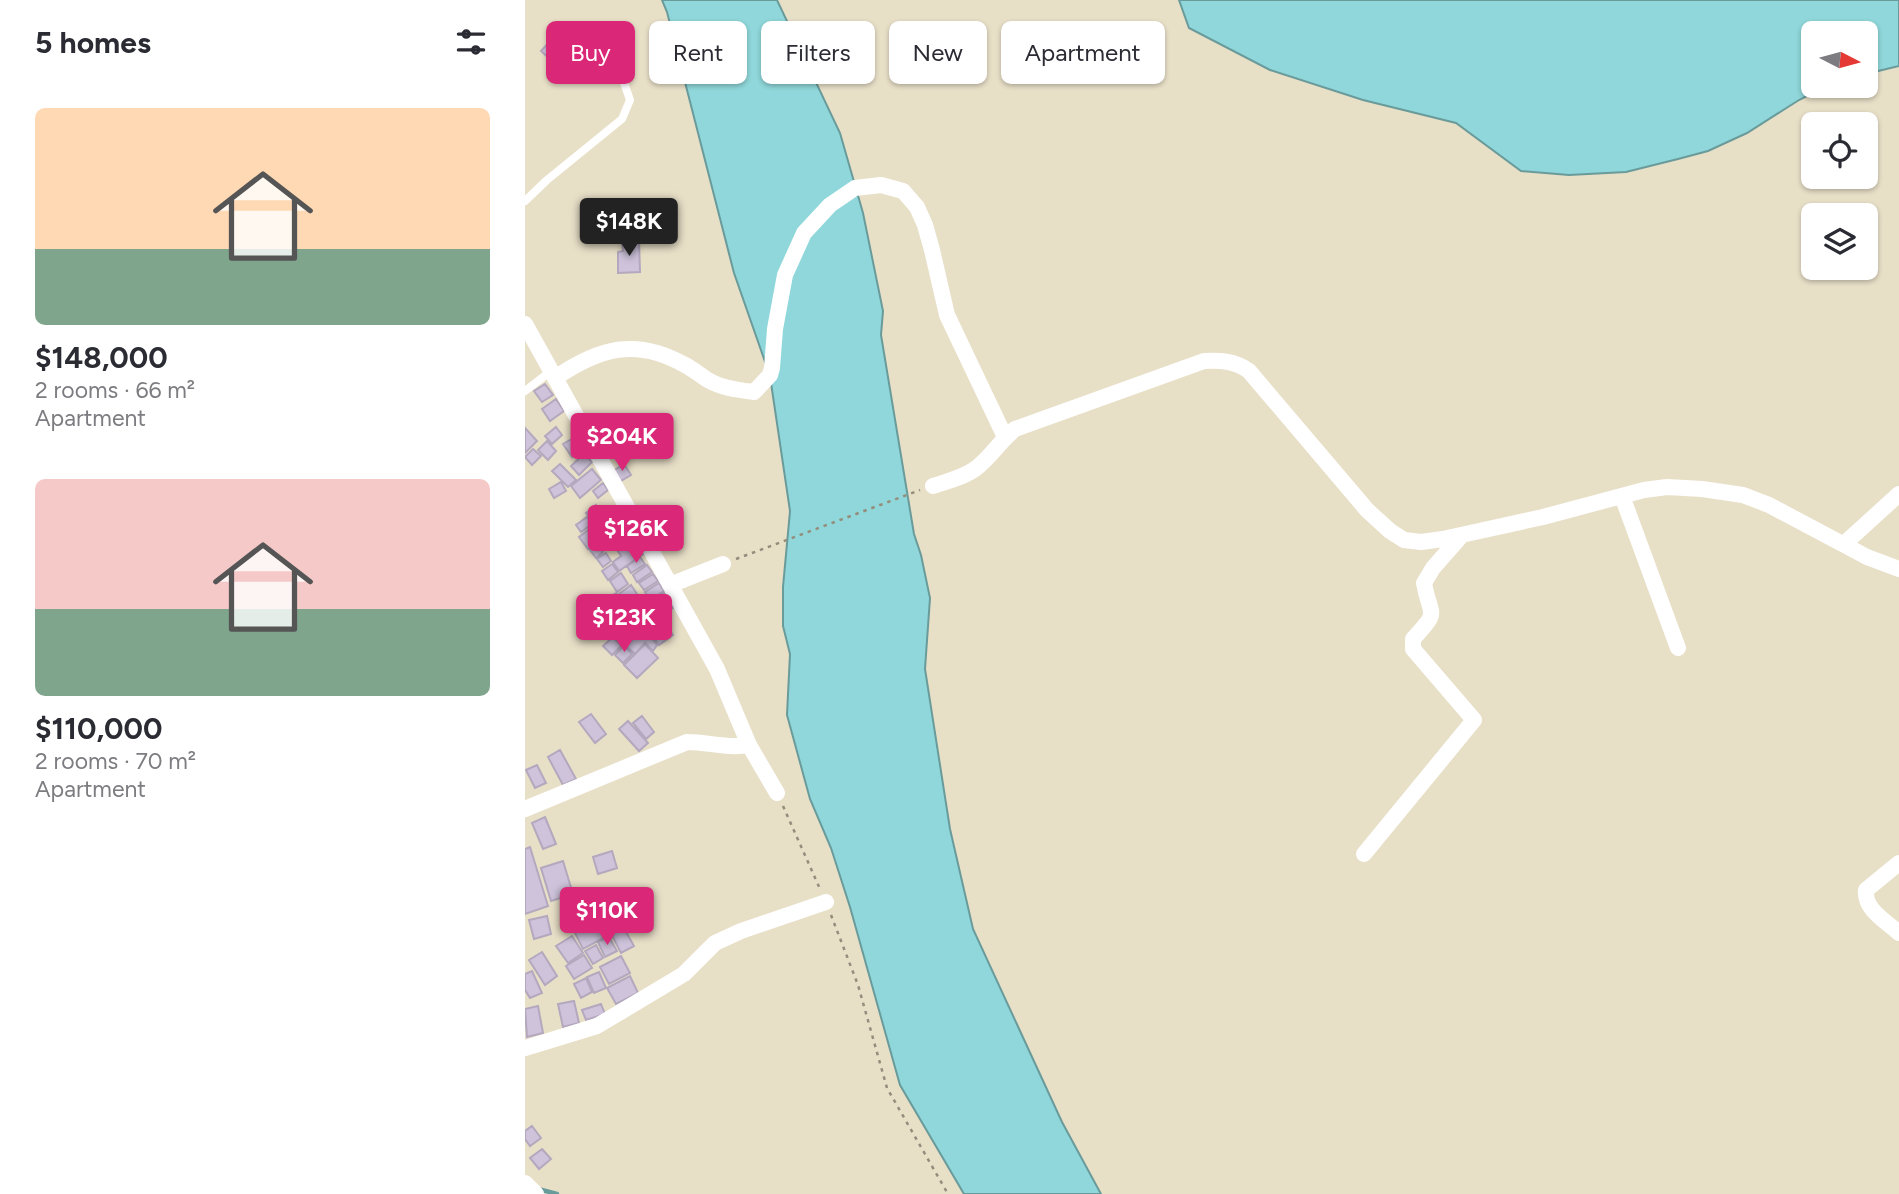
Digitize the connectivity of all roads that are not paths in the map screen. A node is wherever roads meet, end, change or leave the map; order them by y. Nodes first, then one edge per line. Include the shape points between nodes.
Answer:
1 (624, 84) edge
2 (525, 201) edge
3 (525, 324) edge
4 (553, 374) junction
5 (525, 391) edge
6 (1005, 437) junction
7 (933, 485) road end
8 (1899, 494) edge
9 (1622, 496) junction
10 (1462, 535) junction
11 (1844, 544) junction
12 (723, 564) road end
13 (1899, 569) edge
14 (670, 585) junction
15 (1678, 648) dead end
16 (748, 745) junction
17 (777, 793) road end
18 (525, 809) edge
19 (1364, 854) dead end
20 (1899, 863) edge
21 (826, 902) road end
22 (1899, 933) edge
23 (525, 1048) edge
24 (525, 1182) edge
25 (536, 1194) edge

1 - 2 lane via 630,100 622,119
3 - 4 street
4 - 5 lane
4 - 6 street via 599,354 646,349 667,355 710,382 754,392 770,376 785,275 804,233 830,205 855,188 881,185 902,191 917,207 947,315
4 - 14 street
6 - 7 street via 975,469
6 - 10 street via 1028,423 1204,361 1230,362 1249,371 1390,531 1404,540 1421,542
8 - 11 street
9 - 10 street
9 - 11 street via 1667,486 1743,495
9 - 15 street
10 - 19 street via 1424,583 1433,611 1413,639 1413,649 1474,720
11 - 13 street
12 - 14 street
14 - 16 street via 717,669
16 - 17 street
16 - 18 street via 735,748 687,742
20 - 22 street via 1865,890 1869,907
21 - 23 street via 715,943 684,975 597,1026
24 - 25 street

